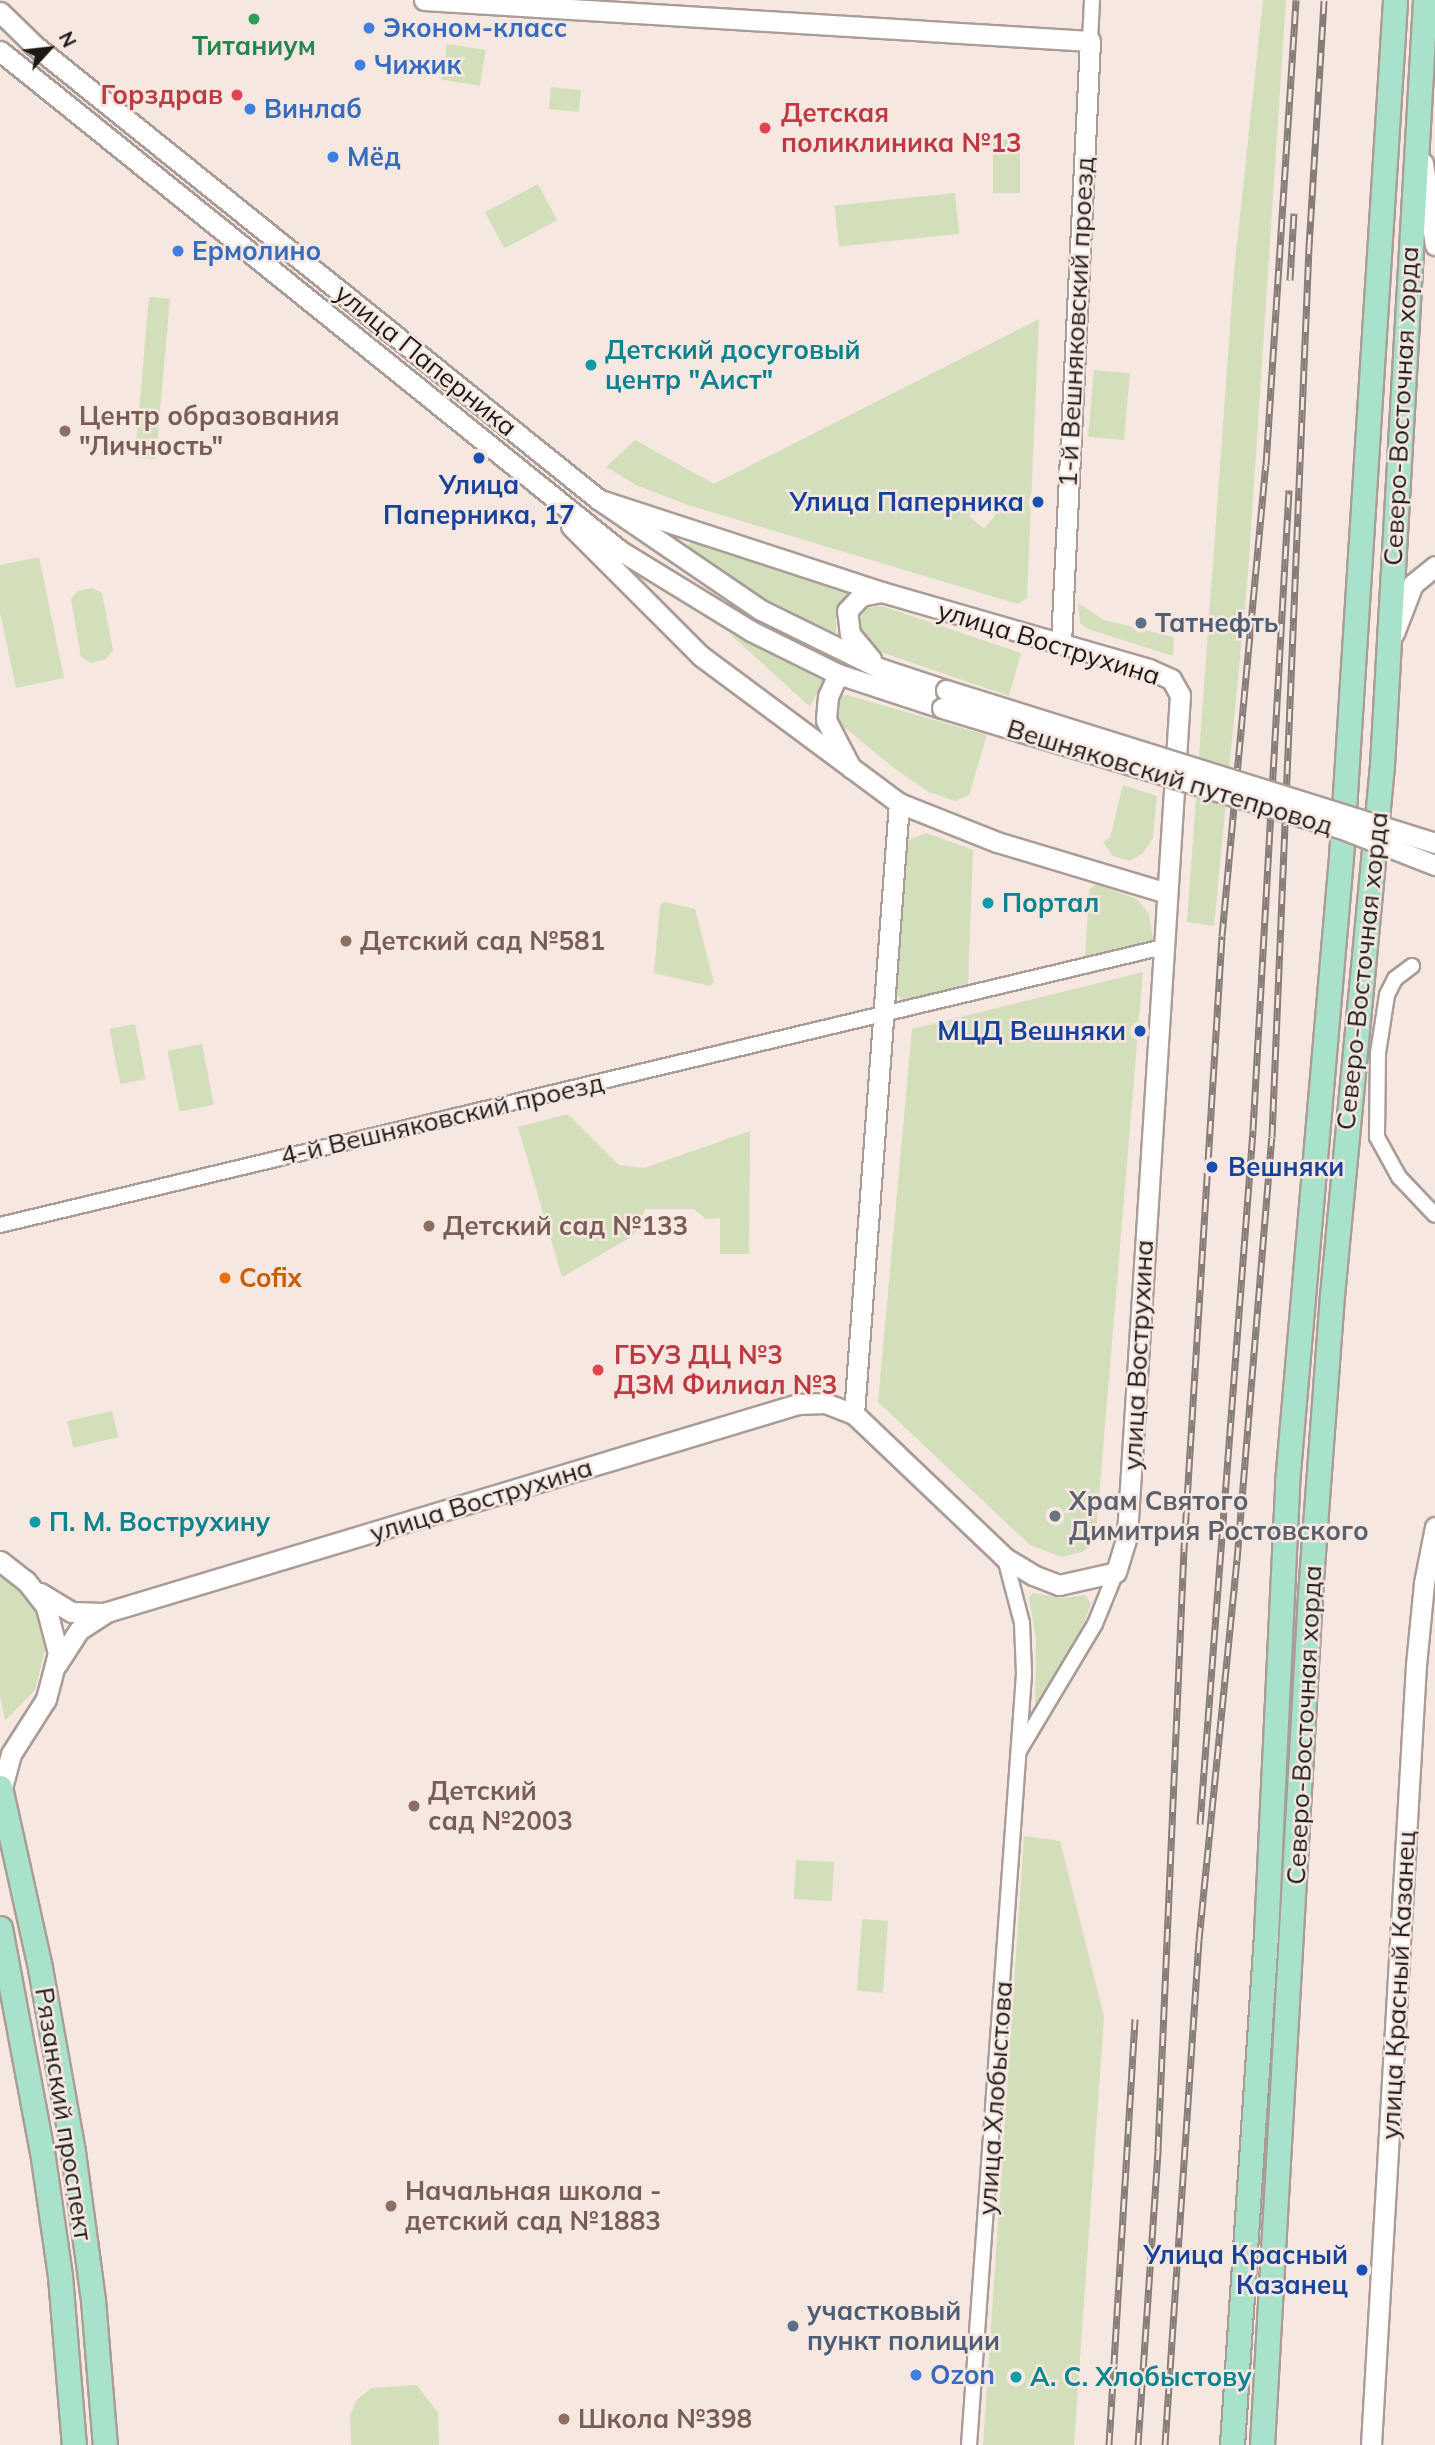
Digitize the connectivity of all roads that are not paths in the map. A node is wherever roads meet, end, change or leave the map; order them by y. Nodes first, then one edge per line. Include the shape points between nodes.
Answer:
1 (424, 0) edge
2 (1092, 0) edge
3 (1395, 0) edge
4 (1425, 0) edge
5 (0, 12) edge
6 (1090, 41) junction
7 (0, 51) edge
8 (1418, 113) junction
9 (1435, 245) edge
10 (507, 460) junction
11 (598, 499) junction
12 (1435, 566) edge
13 (882, 592) junction
14 (1061, 643) junction
15 (1387, 654) junction
16 (879, 668) junction
17 (838, 674) junction
18 (944, 699) junction
19 (853, 772) junction
20 (899, 803) junction
21 (1435, 843) edge
22 (1435, 865) edge
23 (1167, 893) junction
24 (1163, 947) junction
25 (1412, 966) dead end
26 (884, 1014) junction
27 (1435, 1215) edge
28 (0, 1225) edge
29 (855, 1414) junction
30 (1435, 1527) edge
31 (1005, 1558) junction
32 (10, 1570) edge
33 (1116, 1572) junction
34 (107, 1612) junction
35 (57, 1664) junction
36 (37, 1712) junction
37 (0, 1741) edge
38 (1019, 1751) junction
39 (0, 1789) edge
40 (0, 1928) edge
41 (74, 2445) edge
42 (105, 2445) edge
43 (969, 2445) edge
44 (1233, 2445) edge
45 (1262, 2445) edge
46 (1371, 2445) edge

1 - 6 street
2 - 6 street, 1-й Вешняковский проезд
3 - 44 main road, Северо-Восточная хорда via 1341,856 1283,1549 1266,1934
4 - 8 main road, Северо-Восточная хорда
5 - 11 street, улица Паперника via 34,46
6 - 14 street, 1-й Вешняковский проезд
7 - 10 street, улица Паперника
8 - 9 street
8 - 15 main road, Северо-Восточная хорда
10 - 17 street, улица Паперника via 619,550 751,631
10 - 19 street via 701,656
11 - 13 street, улица Вострухина
11 - 16 street, улица Паперника via 761,610
12 - 15 street via 1420,576 1408,594
13 - 14 street, улица Вострухина
13 - 16 street via 861,596 847,611 850,634
14 - 23 street, улица Вострухина via 1149,669 1171,680 1180,695
15 - 45 main road, Северо-Восточная хорда via 1377,830 1320,1455
16 - 18 street, улица Паперника
17 - 18 street, улица Паперника
17 - 19 street via 828,696 826,720
18 - 21 street, Вешняковский путепровод, bridge
18 - 22 street, Вешняковский путепровод, bridge via 1345,830
19 - 20 street
20 - 23 street via 997,842
20 - 26 street
23 - 24 street, улица Вострухина
24 - 26 street, 4-й Вешняковский проезд
24 - 33 street, улица Вострухина via 1127,1535
25 - 27 street via 1395,979 1387,995 1378,1053 1377,1137 1399,1177
26 - 28 street, 4-й Вешняковский проезд
26 - 29 street
29 - 31 street, улица Вострухина
29 - 34 street, улица Вострухина via 825,1404 798,1404
30 - 46 street, улица Красный Казанец via 1416,1665
31 - 33 street, улица Вострухина via 1059,1585
31 - 38 street, улица Хлобыстова via 1021,1623
32 - 34 street, улица Вострухина via 72,1612
32 - 35 street via 52,1622
33 - 38 street, улица Хлобыстова via 1095,1624
34 - 35 street, улица Вострухина via 79,1630
35 - 36 street, улица Вострухина
36 - 37 street
36 - 39 street, улица Вострухина via 11,1754
38 - 43 street, улица Хлобыстова
39 - 42 main road, Рязанский проспект via 40,1968 73,2152 93,2300
40 - 41 main road, Рязанский проспект via 45,2171

